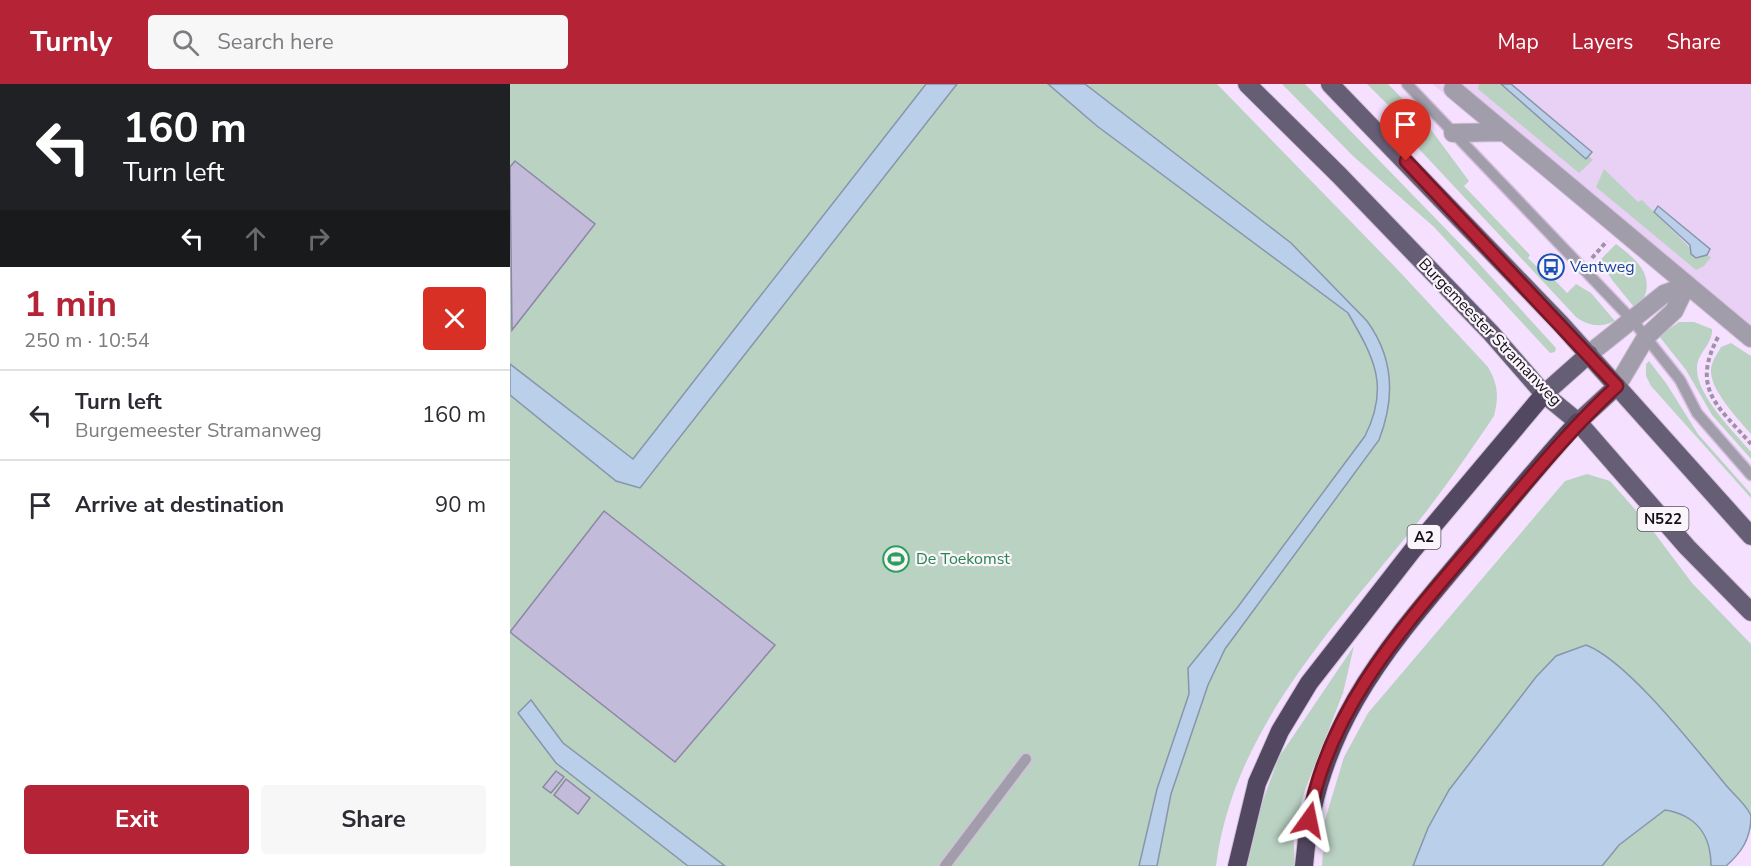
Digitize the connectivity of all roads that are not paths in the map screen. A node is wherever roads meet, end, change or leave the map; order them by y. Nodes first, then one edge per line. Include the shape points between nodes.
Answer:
1 (1247, 84) edge
2 (1330, 84) edge
3 (1407, 84) edge
4 (1452, 89) dead end
5 (1503, 132) junction
6 (1454, 133) junction
7 (1686, 286) junction
8 (1633, 321) junction
9 (1646, 337) junction
10 (1751, 338) edge
11 (1588, 354) junction
12 (1617, 386) junction
13 (1544, 394) junction
14 (1578, 422) junction
15 (1751, 475) edge
16 (1751, 536) edge
17 (1751, 612) edge
18 (1026, 759) dead end
19 (945, 866) edge
20 (1237, 866) edge
21 (1304, 866) edge

1 - 13 main road, Burgemeester Stramanweg via 1491,333
2 - 11 main road
3 - 6 lane
4 - 5 street
5 - 6 street
5 - 7 street
6 - 8 lane
7 - 8 street via 1664,294
7 - 9 street via 1674,311
7 - 10 street
8 - 9 lane
8 - 11 street
9 - 12 street
9 - 15 lane via 1680,380 1698,413
11 - 12 main road
11 - 13 main road
12 - 14 main road
12 - 16 main road
13 - 14 main road, Burgemeester Stramanweg / N522
13 - 20 highway, A2 via 1412,551 1309,683 1280,731 1257,783
14 - 17 main road, Burgemeester Stramanweg / N522 via 1687,547
14 - 21 highway, A2 via 1406,626 1363,684 1321,770 1312,803
18 - 19 lane

